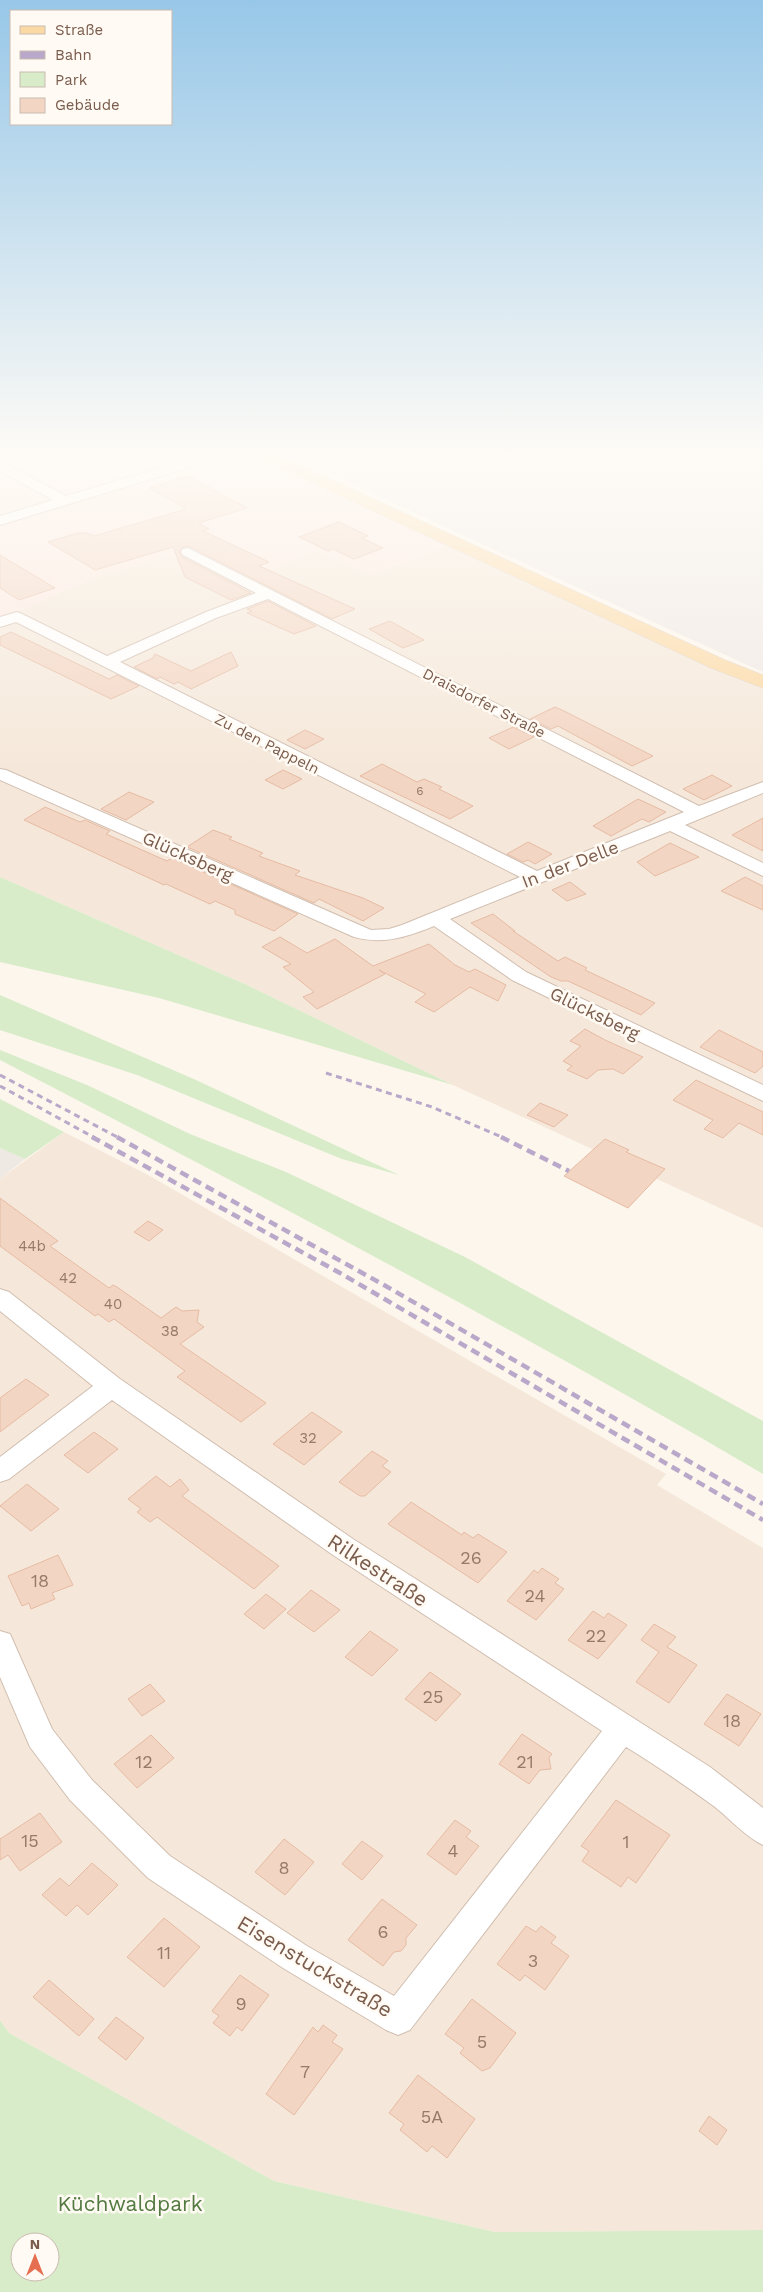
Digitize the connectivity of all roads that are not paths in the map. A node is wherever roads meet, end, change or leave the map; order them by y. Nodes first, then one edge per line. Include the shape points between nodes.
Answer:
1 (202, 559) edge
2 (489, 559) edge
3 (269, 593) junction
4 (0, 622) edge
5 (105, 663) junction
6 (763, 682) edge
7 (0, 774) edge
8 (763, 787) edge
9 (699, 813) junction
10 (672, 825) junction
11 (763, 870) edge
12 (534, 877) junction
13 (436, 918) junction
14 (376, 937) joint
15 (763, 1094) edge
16 (0, 1298) edge
17 (111, 1386) junction
18 (0, 1472) edge
19 (0, 1643) edge
20 (622, 1729) junction
21 (763, 1830) edge

1 - 3 street, Draisdorfer Straße
2 - 6 main road
3 - 5 street via 211,615
3 - 9 street, Draisdorfer Straße
4 - 5 street, Zu den Pappeln via 17,617
5 - 12 street, Zu den Pappeln
7 - 14 street, Glücksberg
8 - 9 street, In der Delle
9 - 10 street, In der Delle
10 - 11 street
10 - 12 street, In der Delle
12 - 13 street, In der Delle
13 - 14 street, In der Delle
13 - 15 street, Glücksberg via 519,976
16 - 17 street, Rilkestraße
17 - 18 street
17 - 20 street, Rilkestraße via 342,1548
19 - 20 street, Eisenstuckstraße via 41,1738 81,1790 159,1867 295,1957 398,2018
20 - 21 street, Rilkestraße via 699,1777 748,1814

